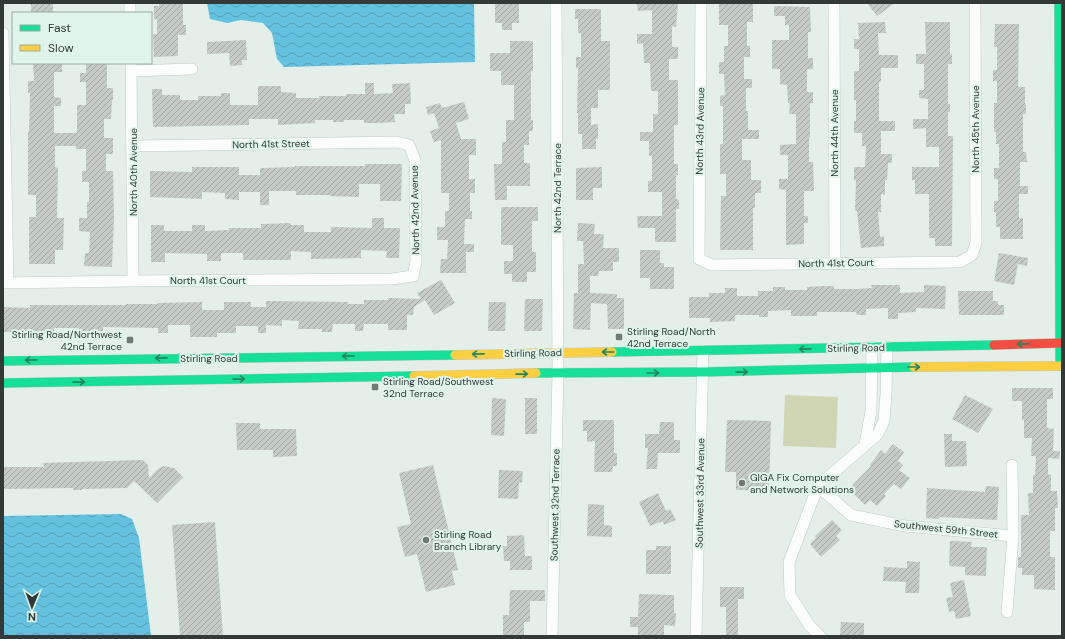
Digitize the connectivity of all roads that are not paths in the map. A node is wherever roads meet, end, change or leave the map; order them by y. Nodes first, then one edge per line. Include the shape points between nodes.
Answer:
1 (556, 3) edge
2 (701, 3) edge
3 (834, 3) edge
4 (975, 3) edge
5 (1059, 3) edge
6 (3, 33) edge
7 (131, 67) edge
8 (192, 69) dead end
9 (409, 145) joint
10 (132, 146) junction
11 (972, 255) joint
12 (699, 259) joint
13 (835, 263) junction
14 (413, 276) joint
15 (133, 281) junction
16 (6, 283) edge
17 (1061, 343) edge
18 (872, 347) junction
19 (887, 347) junction
20 (703, 351) junction
21 (558, 352) junction
22 (66, 360) junction
23 (3, 361) edge
24 (1061, 366) edge
25 (887, 367) junction
26 (872, 368) junction
27 (200, 369) junction
28 (703, 372) junction
29 (558, 373) junction
30 (3, 383) edge
31 (40, 383) junction
32 (871, 394) junction
33 (871, 411) junction
34 (885, 412) junction
35 (865, 444) junction
36 (1012, 465) dead end
37 (818, 486) junction
38 (1013, 536) junction
39 (1007, 612) dead end
40 (552, 636) edge
41 (696, 636) edge
42 (820, 636) edge

1 - 21 street, North 42nd Terrace
2 - 12 street, North 43rd Avenue
3 - 13 street, North 44th Avenue
4 - 11 street, North 45th Avenue via 976,243
5 - 17 main road
6 - 16 street
7 - 8 street
7 - 10 street, North 40th Avenue
9 - 10 street, North 41st Street via 397,142
9 - 14 street, North 42nd Avenue via 415,160 416,262
10 - 15 street, North 40th Avenue
11 - 13 street, North 41st Court via 960,262
12 - 13 street, North 41st Court via 712,264
14 - 15 street, North 41st Court via 392,279
15 - 16 street, North 41st Court
17 -> 19 main road, Stirling Road
17 - 24 main road
18 - 19 main road, Stirling Road
18 -> 20 main road, Stirling Road
18 - 26 street
19 - 25 street
20 -> 21 main road, Stirling Road
20 - 28 street, Southwest 33rd Avenue
21 -> 27 main road, Stirling Road via 307,357
21 - 29 street, North 42nd Terrace
22 -> 23 main road, Stirling Road
27 -> 22 main road, Stirling Road
22 - 31 main road via 65,368 61,372
25 -> 24 main road, Stirling Road
25 - 26 main road, Stirling Road
25 - 34 street
28 -> 26 main road, Stirling Road
26 - 32 street
27 -> 29 main road, Stirling Road
31 -> 27 main road, Stirling Road
29 -> 28 main road, Stirling Road
28 - 41 street, Southwest 33rd Avenue
29 - 40 street, Southwest 32nd Terrace
30 - 31 main road, Stirling Road
32 - 33 street
32 - 35 street via 865,404 860,435 860,440
33 - 34 street
33 - 35 street
34 - 35 street via 878,434
35 - 37 street
36 - 38 street
37 - 38 street, Southwest 59th Street via 851,515 904,526
37 - 42 street via 789,562 790,594
38 - 39 street

